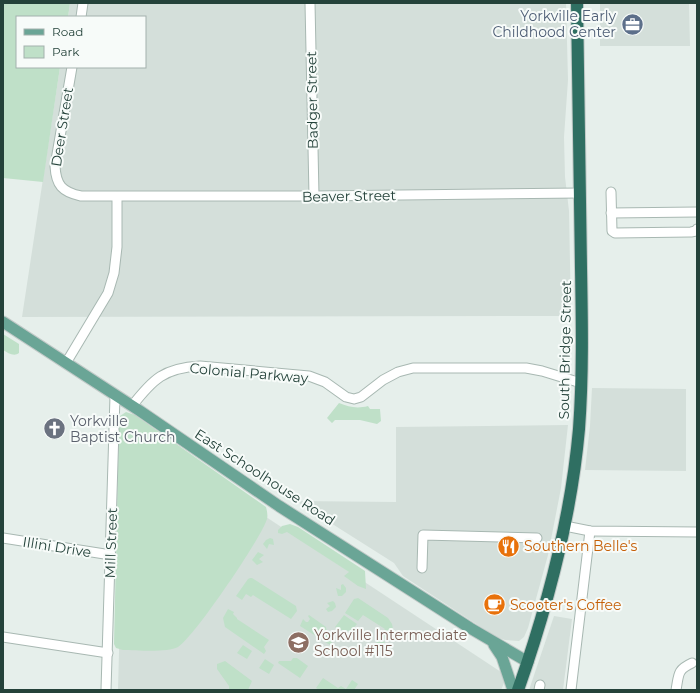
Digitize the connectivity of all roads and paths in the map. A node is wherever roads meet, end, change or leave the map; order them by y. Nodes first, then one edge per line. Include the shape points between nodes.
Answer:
1 (83, 3) edge
2 (310, 3) edge
3 (577, 3) edge
4 (81, 16) edge
5 (72, 68) edge
6 (611, 192) dead end
7 (580, 193) junction
8 (314, 196) junction
9 (117, 197) junction
10 (697, 212) edge
11 (611, 213) junction
12 (697, 230) edge
13 (3, 322) edge
14 (66, 363) junction
15 (581, 383) junction
16 (116, 396) junction
17 (132, 406) junction
18 (565, 526) junction
19 (590, 531) junction
20 (697, 532) edge
21 (3, 538) edge
22 (536, 538) dead end
23 (111, 555) junction
24 (422, 568) dead end
25 (3, 637) edge
26 (492, 641) junction
27 (108, 652) junction
28 (694, 660) edge
29 (528, 662) junction
30 (106, 690) edge
31 (513, 690) edge
32 (518, 690) edge
33 (571, 690) edge
34 (676, 690) edge

1 - 4 street
2 - 8 street, Badger Street
3 - 7 highway, South Bridge Street
5 - 9 street, Deer Street via 55,166 56,177 60,186 69,194
6 - 11 street
7 - 8 street, Beaver Street
7 - 15 highway, South Bridge Street
8 - 9 street, Beaver Street
9 - 14 street via 115,266 108,293
10 - 11 street
11 - 12 street via 612,231 615,234
13 - 14 main road, East Schoolhouse Road
14 - 16 main road, East Schoolhouse Road
15 - 17 street, Colonial Parkway via 526,368 413,368 398,372 361,397 354,398 346,397 325,382 309,376 200,366 182,367 167,373 152,382
15 - 18 highway, South Bridge Street via 575,461
16 - 17 main road, East Schoolhouse Road
16 - 23 street, Mill Street
17 - 26 main road, East Schoolhouse Road via 279,506
18 - 19 street
18 - 29 highway, South Bridge Street via 550,591
19 - 20 street
19 - 33 street
21 - 23 street, Illini Drive
22 - 24 street via 423,535
23 - 27 street, Mill Street
25 - 27 street
26 - 29 main road, East Schoolhouse Road
26 - 31 main road, East Schoolhouse Road via 502,657
27 - 30 street, Mill Street
28 - 34 street via 683,667
29 - 32 highway, South Bridge Street

